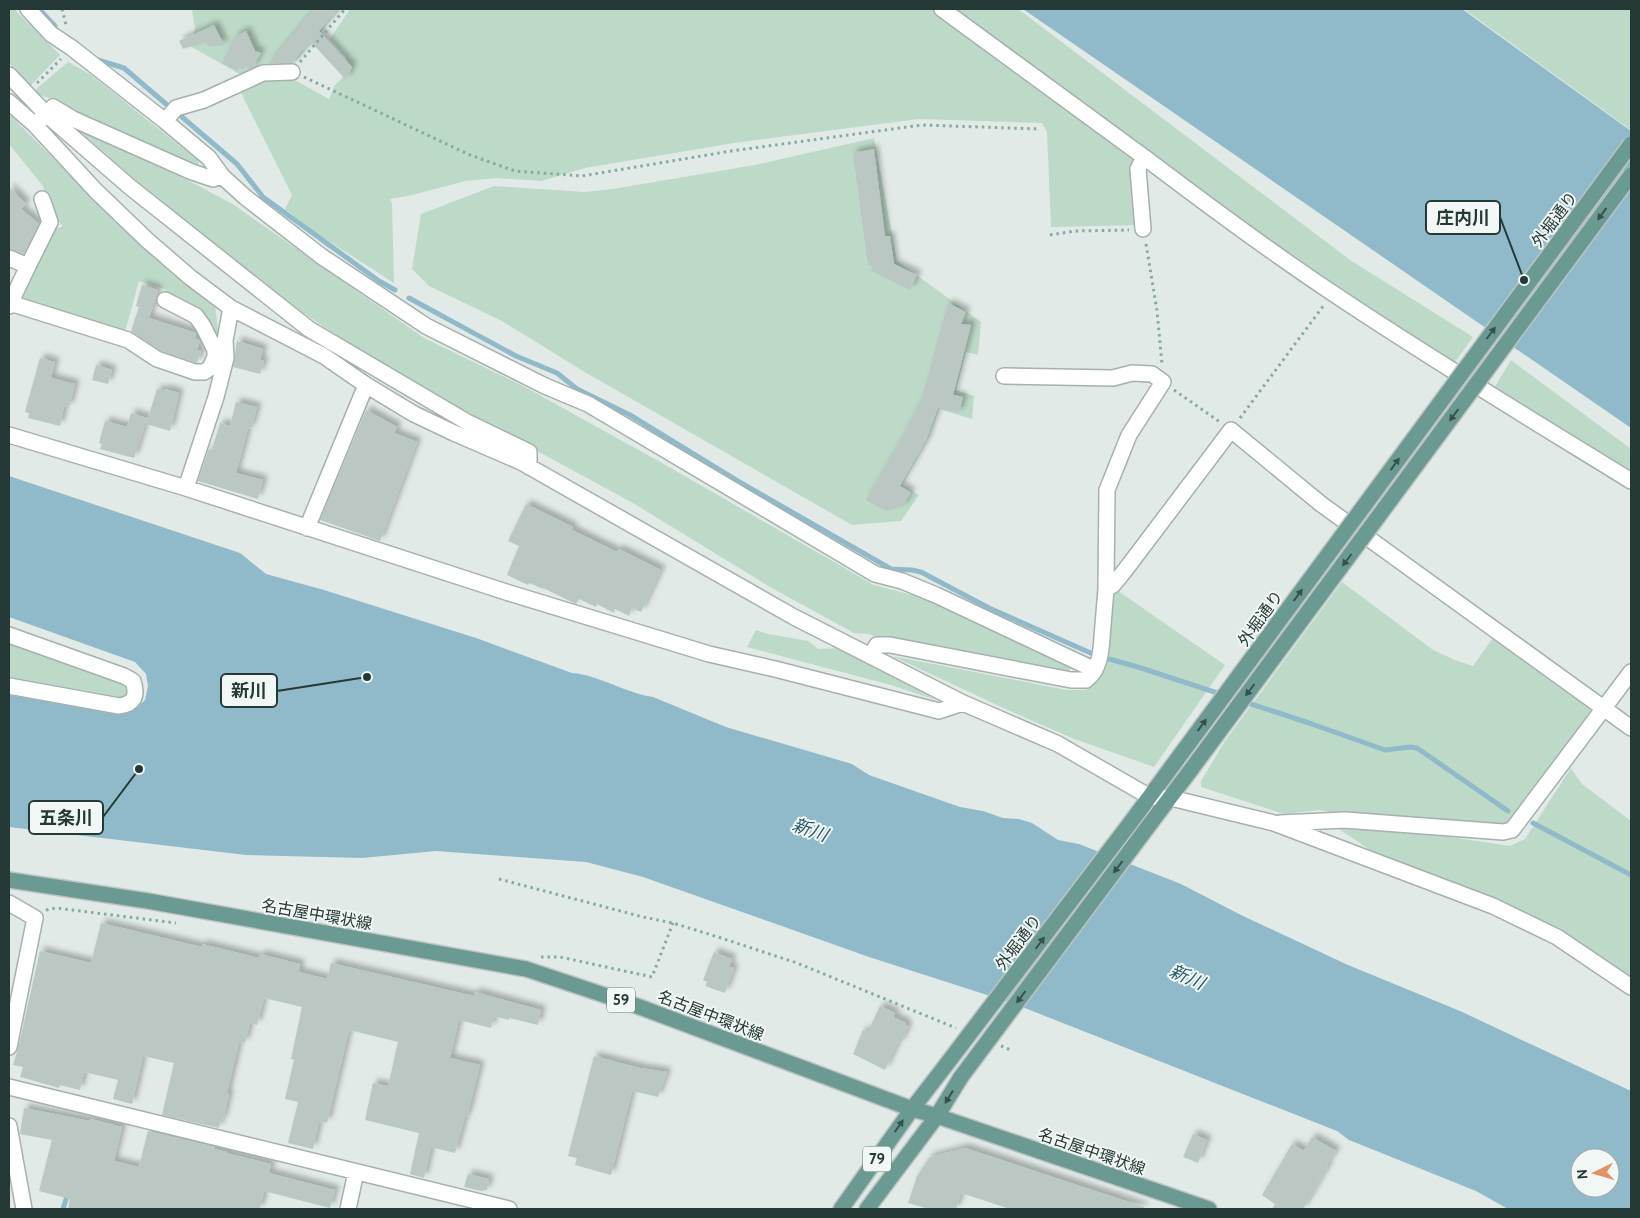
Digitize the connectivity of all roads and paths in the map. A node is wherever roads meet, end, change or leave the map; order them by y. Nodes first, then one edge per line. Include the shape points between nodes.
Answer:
1 (28, 9) edge
2 (344, 9) edge
3 (942, 9) edge
4 (72, 48) junction
5 (292, 72) junction
6 (9, 74) edge
7 (27, 93) junction
8 (9, 102) edge
9 (40, 119) junction
10 (166, 121) junction
11 (1040, 129) dead end
12 (1631, 144) edge
13 (1144, 157) junction
14 (1631, 174) edge
15 (222, 176) junction
16 (42, 200) dead end
17 (1143, 229) junction
18 (1050, 235) dead end
19 (9, 258) edge
20 (28, 266) junction
21 (1333, 293) junction
22 (165, 300) dead end
23 (10, 304) edge
24 (231, 308) junction
25 (220, 351) junction
26 (1004, 376) dead end
27 (1164, 382) junction
28 (366, 385) junction
29 (1231, 430) junction
30 (9, 435) edge
31 (529, 466) junction
32 (1631, 482) edge
33 (186, 488) junction
34 (307, 528) junction
35 (1106, 589) junction
36 (9, 635) edge
37 (870, 656) junction
38 (1095, 670) junction
39 (1631, 672) edge
40 (9, 686) edge
41 (963, 703) junction
42 (1604, 708) junction
43 (1631, 728) edge
44 (1150, 798) junction
45 (1171, 798) junction
46 (1274, 823) junction
47 (499, 879) dead end
48 (9, 880) edge
49 (9, 903) edge
50 (35, 918) junction
51 (673, 923) junction
52 (180, 924) dead end
53 (526, 969) junction
54 (1631, 987) edge
55 (959, 1029) dead end
56 (995, 1044) dead end
57 (9, 1047) edge
58 (1013, 1051) dead end
59 (9, 1087) edge
60 (912, 1109) junction
61 (937, 1116) junction
62 (9, 1126) edge
63 (356, 1172) junction
64 (24, 1209) edge
65 (348, 1209) edge
66 (509, 1209) edge
67 (841, 1209) edge
68 (867, 1209) edge
69 (1209, 1209) edge

1 - 4 street via 52,34
2 - 5 path
3 - 13 street
4 - 7 path
4 - 10 street
5 - 10 street via 263,73 204,100 176,108
5 - 11 path via 470,155 515,171 582,176 731,151 922,125
6 - 7 street
7 - 9 street
8 - 9 street
9 - 15 street via 53,107 192,172 213,178
9 - 24 street via 96,191 146,240
9 - 31 street via 309,329 467,422 529,452
10 - 15 street via 209,158
44 -> 12 main road, 外堀通り, bridge
13 - 17 street via 1138,169
13 - 21 street
14 -> 45 main road, bridge
15 - 38 street via 321,256 426,326 588,404 875,574 936,595
16 - 20 street via 50,222
17 - 18 path
17 - 27 path via 1157,311
19 - 20 street
20 - 23 street
21 - 29 path
21 - 32 street
22 - 25 street via 196,316
23 - 25 street via 128,340 157,359 195,372 210,368
24 - 25 street
24 - 28 street via 324,356
25 - 33 street via 226,358
26 - 27 street via 1113,378 1152,374
27 - 29 path
27 - 35 street via 1129,435 1108,490
28 - 31 street via 414,414
28 - 34 street
29 - 35 street via 1126,569
29 - 42 street via 1321,504
30 - 33 street
31 - 37 street via 794,617
33 - 34 street
34 - 41 street via 709,654 939,711
35 - 38 street via 1101,650
36 - 40 street via 124,676 132,681 135,694 128,705 119,706
37 - 38 street via 878,645 890,644 1079,681 1092,676
37 - 41 street
39 - 42 street
41 - 44 street via 1058,744
42 - 43 street
42 - 46 street via 1512,830 1503,832 1346,820
44 - 45 street
60 -> 44 main road, 外堀通り, bridge
45 - 46 street
45 -> 61 main road, bridge
46 - 54 street via 1493,906 1557,937
47 - 51 path
48 - 53 main road, 名古屋中環状線 / 59 via 148,901
49 - 50 street
50 - 52 path via 39,911 56,908
50 - 57 street
51 - 53 path via 652,977 560,957 534,957
51 - 55 path via 797,964
53 - 60 main road, 名古屋中環状線 / 59 via 637,1006
56 - 58 path
59 - 63 street
60 - 61 main road, 名古屋中環状線 / 59
67 -> 60 main road, 79
61 - 68 main road, 79
61 - 69 main road, 名古屋中環状線 / 59
62 - 64 street
63 - 65 street
63 - 66 street

